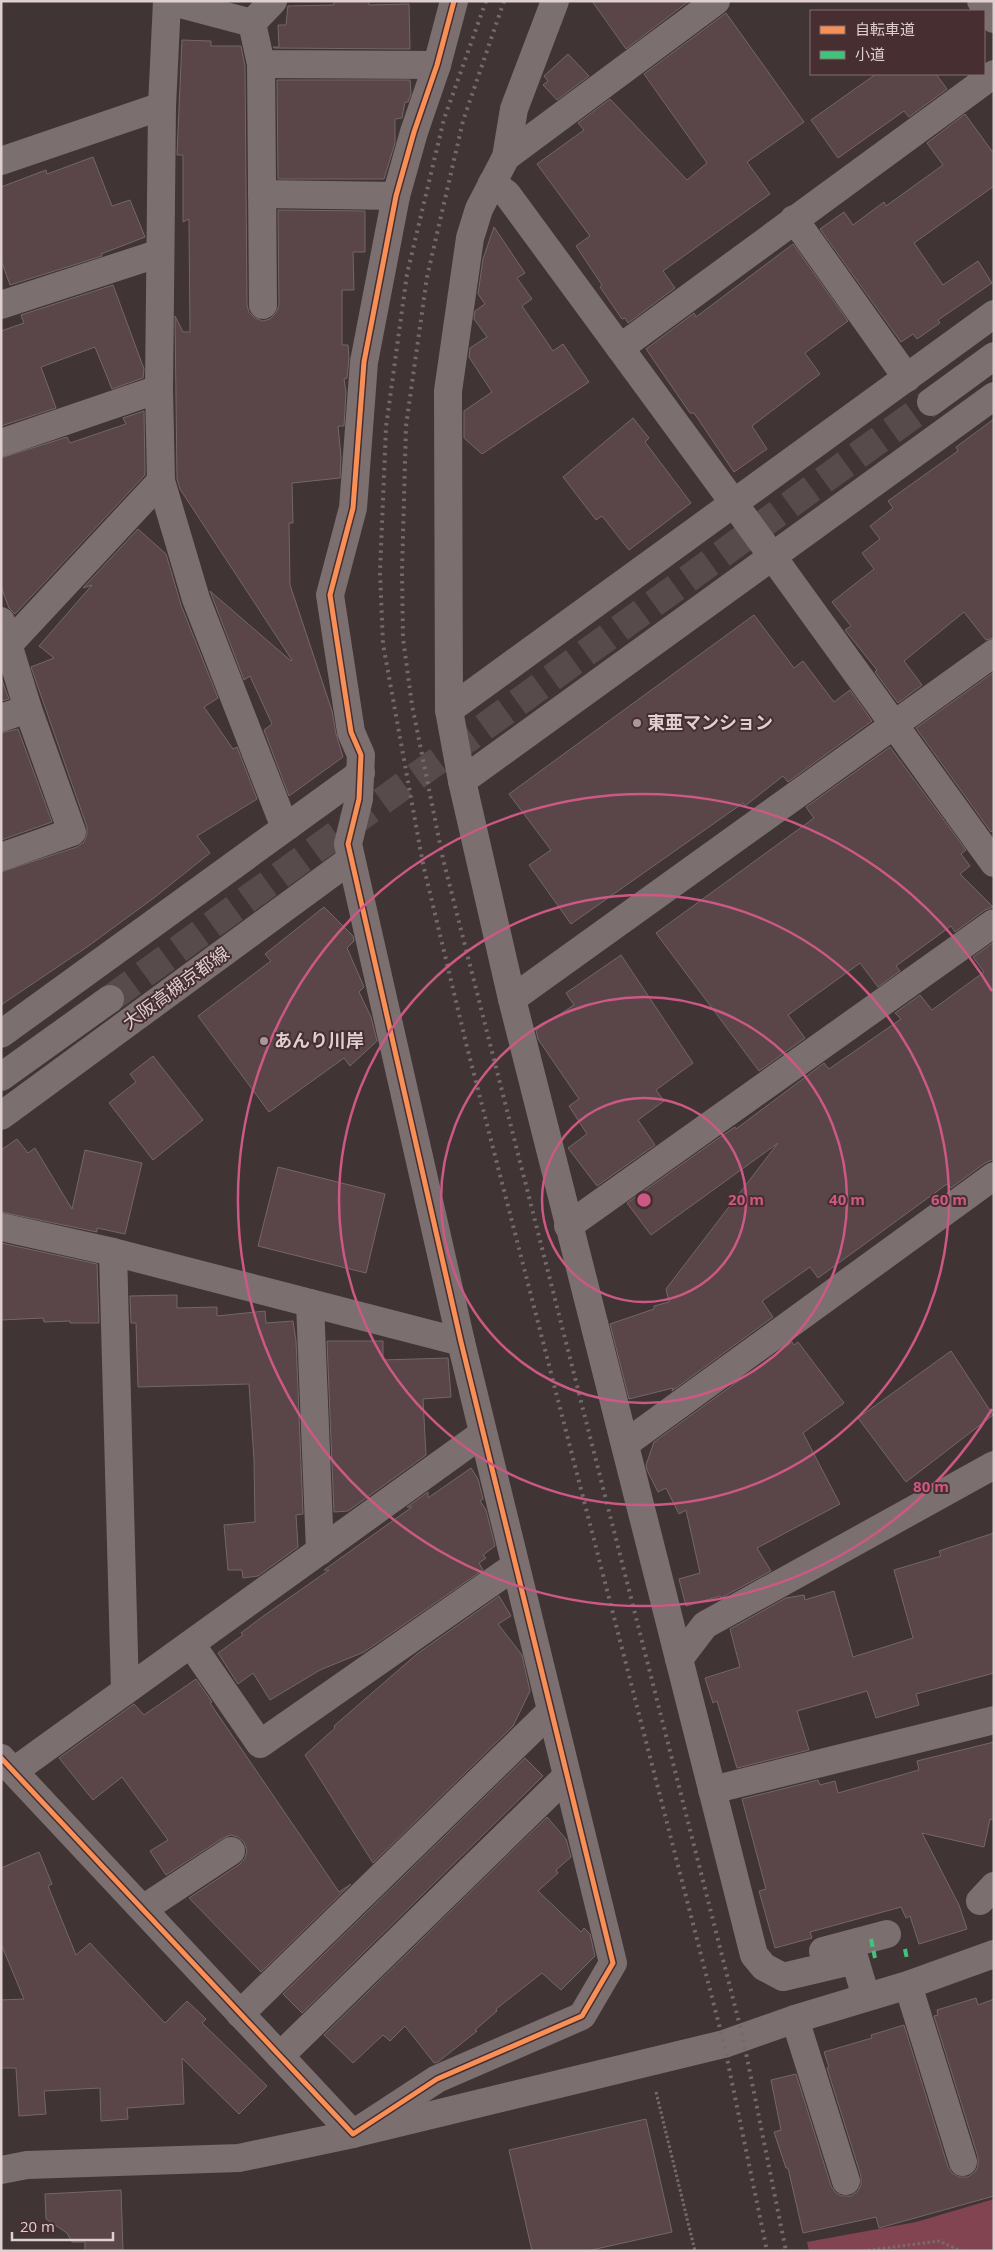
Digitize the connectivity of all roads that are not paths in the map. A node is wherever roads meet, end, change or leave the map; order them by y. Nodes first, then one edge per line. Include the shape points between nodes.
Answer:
1 (168, 1) edge
2 (273, 1) edge
3 (454, 1) edge
4 (554, 1) edge
5 (716, 1) edge
6 (981, 1) edge
7 (994, 19) edge
8 (252, 23) junction
9 (261, 64) junction
10 (437, 66) junction
11 (994, 74) edge
12 (162, 106) junction
13 (506, 157) junction
14 (1, 161) edge
15 (492, 183) junction
16 (262, 194) junction
17 (396, 196) junction
18 (794, 219) junction
19 (160, 253) junction
20 (1, 305) edge
21 (263, 305) dead end
22 (994, 314) edge
23 (620, 348) junction
24 (994, 356) edge
25 (907, 378) junction
26 (159, 389) junction
27 (994, 396) edge
28 (930, 402) tunnel mouth
29 (1, 443) edge
30 (161, 481) junction
31 (734, 503) junction
32 (772, 556) junction
33 (6, 632) edge
34 (994, 653) edge
35 (28, 709) junction
36 (450, 710) junction
37 (1, 718) edge
38 (895, 725) junction
39 (361, 773) junction
40 (462, 781) junction
41 (288, 826) junction
42 (1, 857) edge
43 (350, 860) junction
44 (994, 863) edge
45 (994, 923) edge
46 (110, 999) tunnel mouth
47 (512, 999) junction
48 (1, 1034) edge
49 (1, 1077) edge
50 (1, 1116) edge
51 (994, 1176) edge
52 (568, 1226) junction
53 (1, 1227) edge
54 (113, 1252) junction
55 (310, 1303) junction
56 (461, 1342) junction
57 (482, 1434) junction
58 (625, 1444) junction
59 (994, 1465) edge
60 (320, 1551) junction
61 (515, 1566) junction
62 (190, 1644) junction
63 (679, 1659) junction
64 (125, 1691) junction
65 (551, 1710) junction
66 (994, 1720) edge
67 (8, 1764) edge
68 (567, 1776) junction
69 (712, 1790) junction
70 (230, 1851) dead end
71 (143, 1909) junction
72 (887, 1934) dead end
73 (994, 1954) edge
74 (764, 1967) junction
75 (908, 1985) junction
76 (866, 1997) junction
77 (240, 2014) junction
78 (795, 2019) junction
79 (280, 2056) junction
80 (353, 2134) junction
81 (963, 2162) dead end
82 (1, 2170) edge
83 (846, 2181) dead end

1 - 8 street
1 - 12 street
2 - 8 street
3 - 10 street
4 - 13 street via 514,109
5 - 13 street
6 - 7 street
8 - 9 street
9 - 10 street
9 - 16 street
10 - 17 street
11 - 18 street
12 - 14 street
12 - 19 street
13 - 15 street
15 - 23 street via 507,194
15 - 36 street via 470,238 448,391
16 - 17 street
16 - 21 street
17 - 39 street via 364,362 353,508 330,595 351,732 361,755
18 - 23 street
18 - 25 street
19 - 20 street
19 - 26 street
22 - 25 street
23 - 31 street
24 - 28 main road
25 - 31 street
26 - 29 street
26 - 30 street
27 - 32 street
30 - 33 street
30 - 41 street via 196,599 280,815
31 - 32 street
31 - 36 street
32 - 38 street
32 - 40 street
33 - 35 street
34 - 38 street
35 - 37 street
35 - 42 street via 72,832
36 - 40 street
38 - 44 street
38 - 47 street
39 - 41 street
39 - 43 street via 359,799 348,844
40 - 47 street
41 - 48 street
43 - 50 street, 大阪高槻京都線
43 - 56 street
45 - 52 street
46 - 49 main road
47 - 52 street
51 - 58 street
52 - 58 street
53 - 54 street
54 - 55 street
54 - 64 street
55 - 56 street
55 - 60 street
56 - 57 street
57 - 60 street
57 - 61 street
58 - 63 street
59 - 63 street via 705,1625
60 - 62 street
61 - 62 street via 260,1744
61 - 65 street
62 - 64 street
63 - 69 street
64 - 67 street
65 - 68 street
65 - 77 street
66 - 69 street
67 - 71 street
68 - 79 street
68 - 80 street via 613,1963 582,2016 437,2079
69 - 74 street via 754,1955
70 - 71 street
71 - 77 street
72 - 74 street
73 - 75 street
74 - 76 street via 783,1978 855,1960
75 - 76 street
75 - 81 street
76 - 78 street
77 - 79 street
78 - 80 street via 724,2044
78 - 83 street
79 - 80 street
80 - 82 street via 239,2158 27,2165

